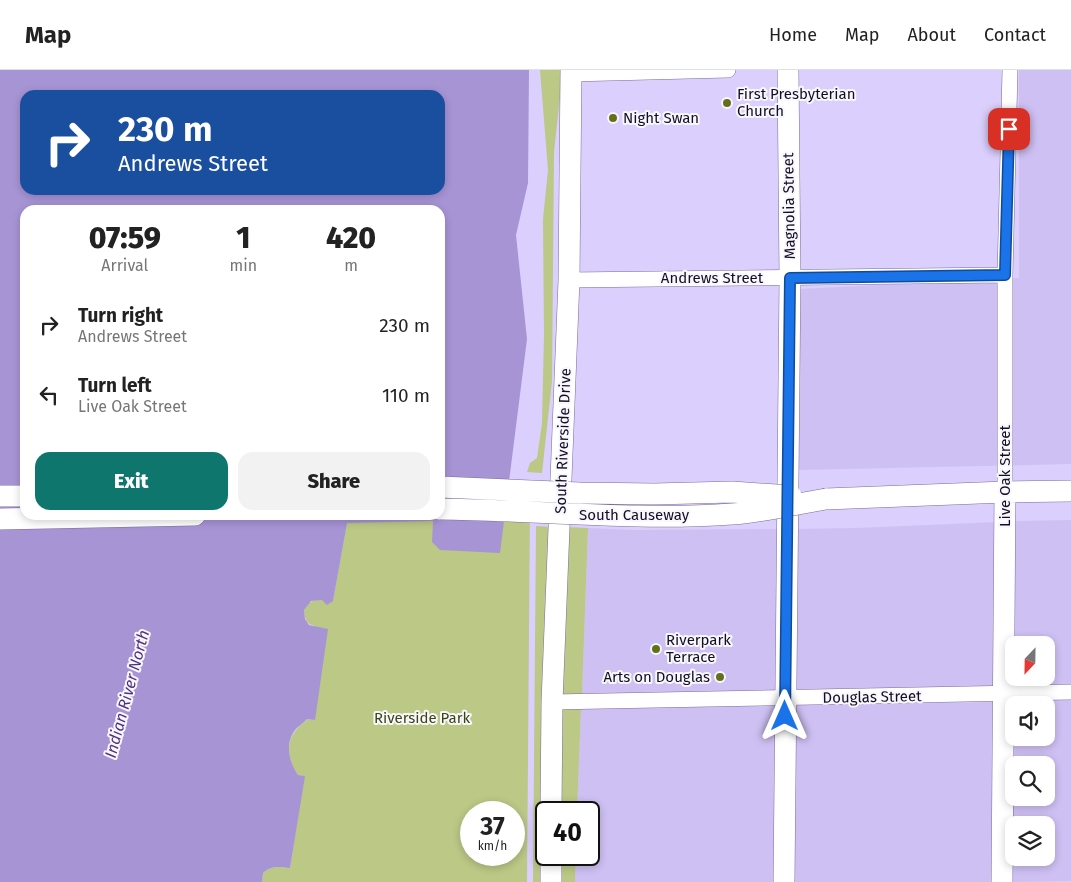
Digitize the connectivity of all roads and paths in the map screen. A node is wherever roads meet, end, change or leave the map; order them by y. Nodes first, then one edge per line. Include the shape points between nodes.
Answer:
1 (728, 70) edge
2 (788, 70) edge
3 (1010, 70) edge
4 (571, 72) edge
5 (1005, 275) junction
6 (790, 278) junction
7 (569, 280) junction
8 (445, 487) edge
9 (1071, 491) edge
10 (1005, 492) junction
11 (0, 496) edge
12 (20, 496) edge
13 (826, 500) junction
14 (445, 509) edge
15 (0, 519) edge
16 (20, 519) edge
17 (1071, 692) edge
18 (1003, 694) junction
19 (785, 698) junction
20 (552, 702) junction
21 (551, 801) edge
22 (551, 866) edge
23 (551, 882) edge
24 (784, 882) edge
25 (1002, 882) edge

1 - 4 street
2 - 6 street, Magnolia Street
3 - 5 street, Live Oak Street
4 - 7 street, South Riverside Drive
5 - 6 street, Andrews Street
5 - 10 street, Live Oak Street
6 - 7 street, Andrews Street
6 - 19 street, Magnolia Street
7 - 20 street, South Riverside Drive
8 - 13 street, South Causeway, bridge via 580,493 732,492
9 - 10 street, South Causeway
10 - 13 street, South Causeway
10 - 18 street, Live Oak Street
11 - 12 street
13 - 14 street, South Causeway, bridge via 733,514 582,515
15 - 16 street
17 - 18 street, Douglas Street
18 - 19 street, Douglas Street
18 - 25 street, Live Oak Street
19 - 20 street, Douglas Street
19 - 24 street, Magnolia Street
20 - 21 street, South Riverside Drive
22 - 23 street

